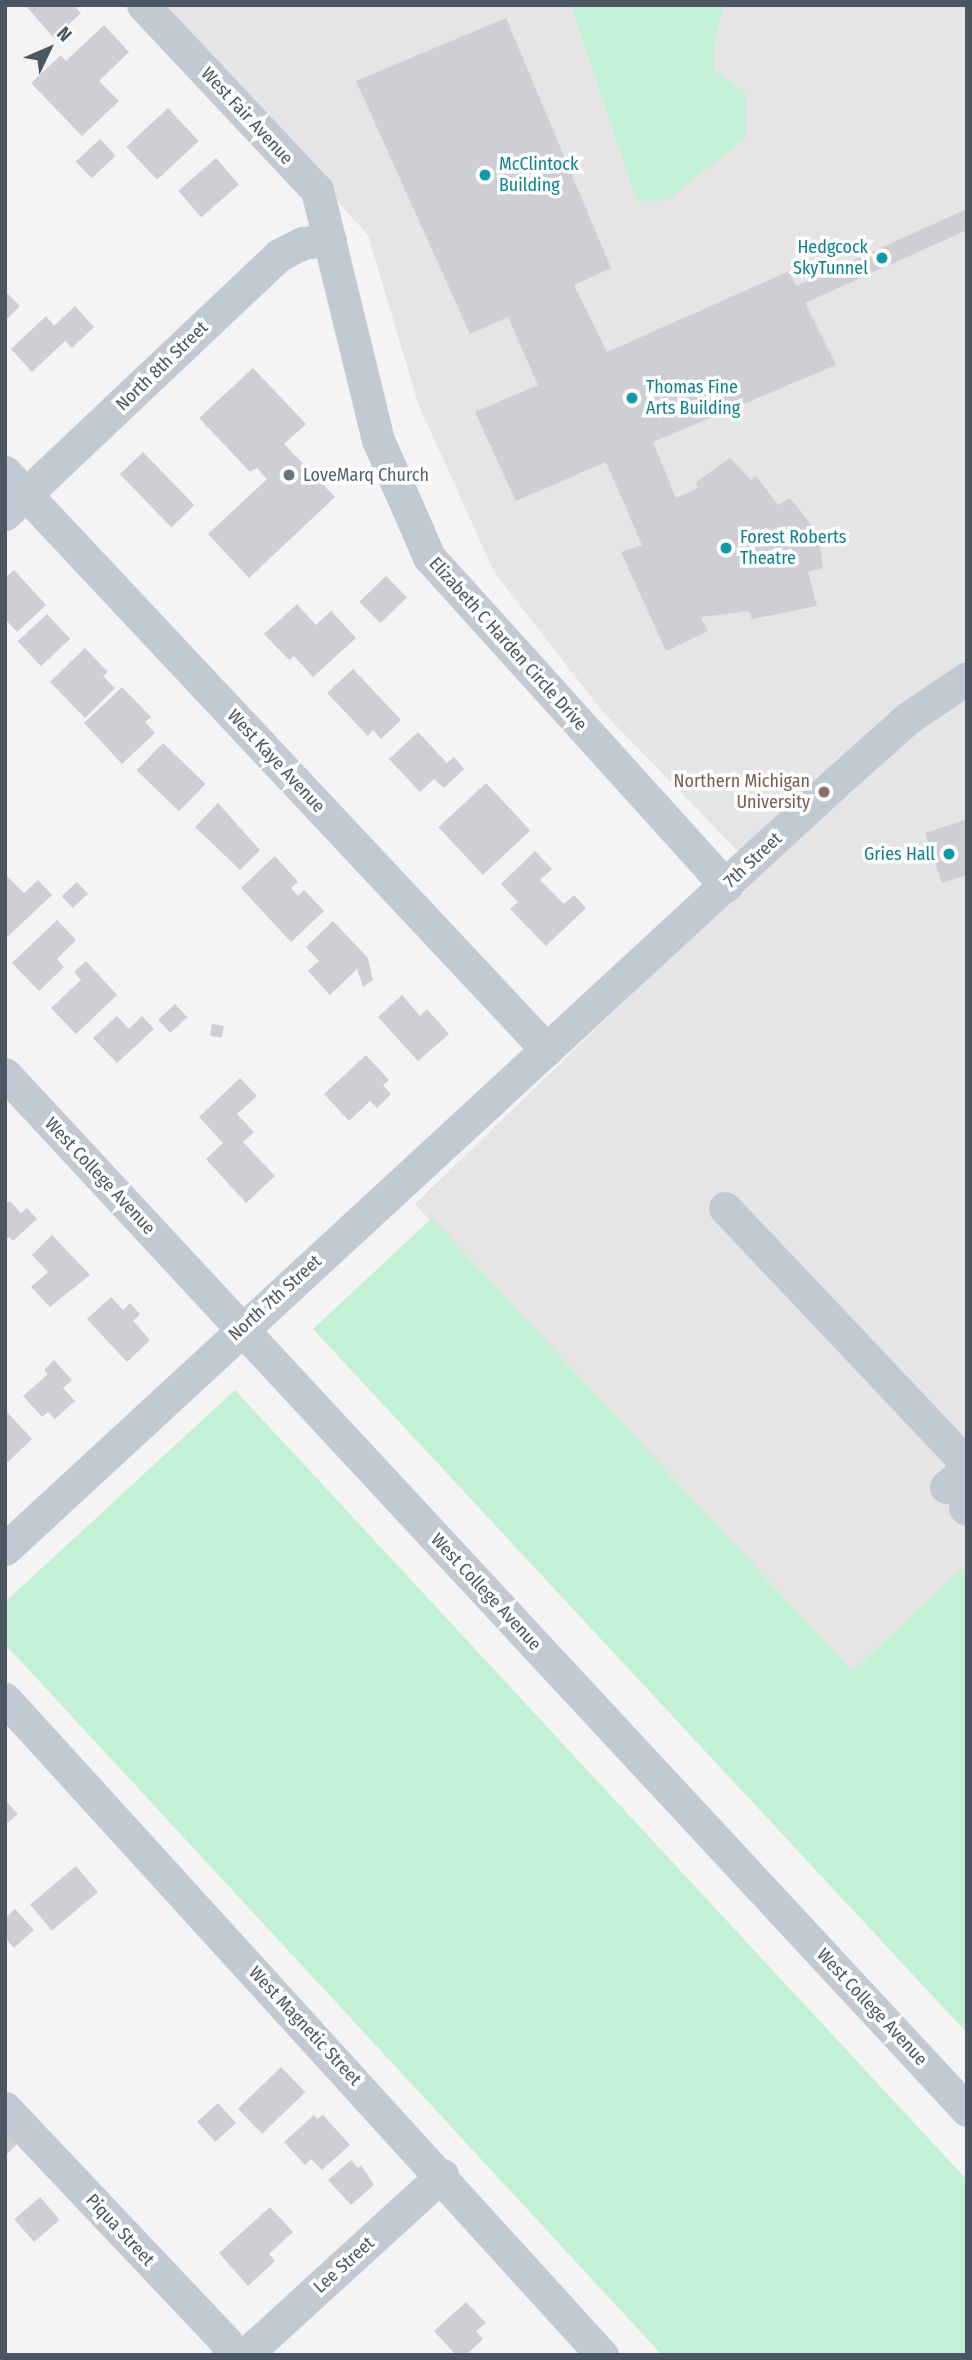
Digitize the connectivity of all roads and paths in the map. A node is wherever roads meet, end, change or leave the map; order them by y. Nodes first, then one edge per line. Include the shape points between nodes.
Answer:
1 (143, 5) edge
2 (330, 239) junction
3 (12, 493) edge
4 (967, 678) edge
5 (726, 886) junction
6 (547, 1050) junction
7 (5, 1074) edge
8 (725, 1208) dead end
9 (241, 1328) junction
10 (962, 1488) edge
11 (5, 1549) edge
12 (5, 1699) edge
13 (5, 2108) edge
14 (967, 2110) edge
15 (442, 2175) junction
16 (230, 2355) edge
17 (245, 2355) edge
18 (602, 2355) edge

1 - 2 street, West Fair Avenue via 317,190
2 - 3 street, North 8th Street via 303,243 279,255
2 - 5 street, Elizabeth C Harden Circle Drive via 378,440 429,557
3 - 6 street, West Kaye Avenue
4 - 5 street, 7th Street via 908,718
5 - 6 street, 7th Street
6 - 9 street, North 7th Street
7 - 9 street, West College Avenue
8 - 10 street
9 - 11 street, North 7th Street
9 - 14 street, West College Avenue
12 - 15 street, West Magnetic Street
13 - 16 street, Piqua Street via 226,2342
15 - 17 street, Lee Street
15 - 18 street, West Magnetic Street

